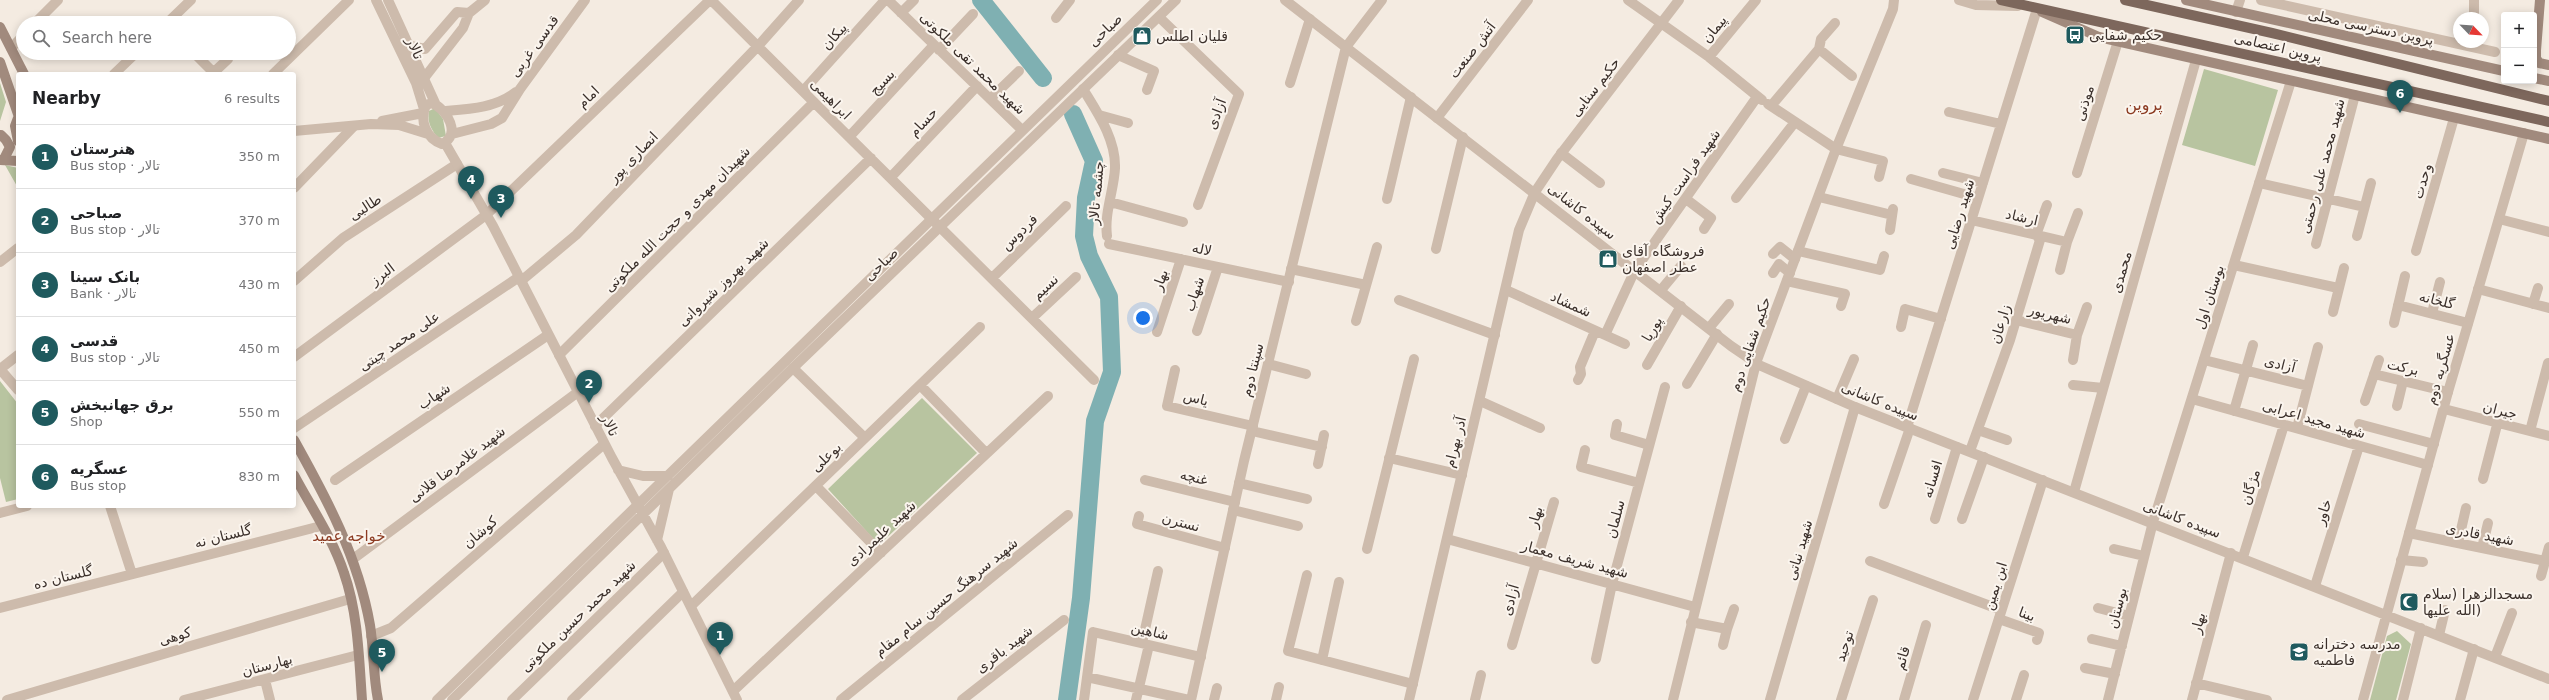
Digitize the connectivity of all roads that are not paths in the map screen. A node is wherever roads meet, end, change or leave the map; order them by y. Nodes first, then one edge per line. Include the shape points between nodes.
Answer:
1 (58, 0) edge
2 (191, 0) edge
3 (349, 0) edge
4 (376, 0) edge
5 (388, 0) edge
6 (485, 0) edge
7 (585, 0) edge
8 (710, 0) edge
9 (799, 0) edge
10 (886, 0) edge
11 (914, 0) edge
12 (1070, 0) edge
13 (1157, 0) edge
14 (1176, 0) edge
15 (1286, 0) edge
16 (1382, 0) edge
17 (1528, 0) edge
18 (1628, 0) edge
19 (1679, 0) edge
20 (1756, 0) edge
21 (1900, 0) edge
22 (1959, 0) edge
23 (2001, 0) edge
24 (2125, 0) edge
25 (2186, 0) edge
26 (2240, 0) edge
27 (2262, 0) edge
28 (2474, 0) edge
29 (2540, 0) edge
30 (1893, 4) edge
31 (2023, 7) junction
32 (2037, 9) junction
33 (2236, 12) junction
34 (2474, 12) edge
35 (469, 13) junction
36 (901, 13) junction
37 (973, 14) dead end
38 (42, 16) edge
39 (174, 16) edge
40 (1159, 17) junction
41 (1056, 18) dead end
42 (1310, 19) junction
43 (1835, 23) dead end
44 (1660, 25) junction
45 (0, 28) edge
46 (2453, 40) edge
47 (2118, 41) junction
48 (16, 43) edge
49 (411, 46) junction
50 (759, 46) junction
51 (1346, 47) junction
52 (11, 48) junction
53 (937, 48) junction
54 (2484, 48) edge
55 (2535, 48) edge
56 (1819, 49) junction
57 (296, 52) edge
58 (2494, 52) dead end
59 (1118, 55) junction
60 (1709, 57) junction
61 (16, 58) edge
62 (17, 60) edge
63 (129, 60) edge
64 (201, 60) edge
65 (226, 60) edge
66 (287, 60) edge
67 (2196, 60) junction
68 (2537, 60) edge
69 (0, 62) edge
70 (2549, 65) edge
71 (2501, 70) edge
72 (1019, 71) dead end
73 (23, 72) edge
74 (116, 72) edge
75 (212, 72) edge
76 (214, 72) edge
77 (275, 72) edge
78 (1852, 76) dead end
79 (425, 77) junction
80 (2537, 79) edge
81 (7, 81) junction
82 (2291, 81) junction
83 (2549, 81) edge
84 (1290, 83) dead end
85 (977, 86) junction
86 (16, 88) edge
87 (520, 89) junction
88 (1083, 89) junction
89 (1147, 90) dead end
90 (803, 91) junction
91 (2354, 95) junction
92 (1411, 97) junction
93 (990, 99) junction
94 (2549, 101) edge
95 (814, 102) junction
96 (1764, 102) junction
97 (16, 108) edge
98 (440, 108) junction
99 (424, 111) junction
100 (1949, 112) dead end
101 (1099, 115) junction
102 (1437, 118) junction
103 (2454, 118) junction
104 (1795, 122) junction
105 (2549, 122) edge
106 (16, 123) edge
107 (1128, 123) dead end
108 (371, 124) junction
109 (2001, 124) junction
110 (354, 126) junction
111 (1022, 130) junction
112 (296, 131) edge
113 (2524, 133) junction
114 (428, 134) junction
115 (452, 134) junction
116 (0, 135) edge
117 (849, 137) junction
118 (1463, 137) junction
119 (2549, 139) edge
120 (445, 143) junction
121 (1836, 149) junction
122 (1562, 153) junction
123 (871, 158) junction
124 (2, 159) edge
125 (16, 161) edge
126 (457, 164) junction
127 (1943, 173) dead end
128 (2077, 174) dead end
129 (891, 177) junction
130 (1879, 178) dead end
131 (1911, 179) dead end
132 (1600, 183) dead end
133 (1983, 183) junction
134 (2259, 183) junction
135 (2371, 183) dead end
136 (296, 186) edge
137 (1535, 192) junction
138 (1819, 197) junction
139 (1736, 198) dead end
140 (1978, 198) junction
141 (1387, 199) dead end
142 (1686, 199) junction
143 (2327, 199) junction
144 (1110, 202) junction
145 (1198, 205) dead end
146 (2047, 205) dead end
147 (1066, 206) dead end
148 (2364, 208) junction
149 (2078, 213) dead end
150 (486, 215) junction
151 (932, 218) junction
152 (2499, 219) junction
153 (1972, 220) junction
154 (1183, 222) dead end
155 (940, 226) junction
156 (1704, 229) dead end
157 (1890, 230) dead end
158 (2549, 232) edge
159 (2036, 235) junction
160 (2357, 236) dead end
161 (1108, 240) joint
162 (2067, 242) junction
163 (2316, 244) dead end
164 (1377, 247) dead end
165 (16, 250) edge
166 (1436, 250) dead end
167 (2416, 251) dead end
168 (1773, 254) dead end
169 (1797, 255) junction
170 (1884, 256) dead end
171 (1181, 259) junction
172 (0, 262) edge
173 (1681, 266) dead end
174 (2234, 266) junction
175 (1218, 267) junction
176 (2344, 268) dead end
177 (1292, 269) junction
178 (1635, 270) junction
179 (2060, 270) dead end
180 (1773, 273) dead end
181 (2405, 276) dead end
182 (1076, 277) dead end
183 (1788, 277) junction
184 (992, 278) junction
185 (296, 279) edge
186 (520, 279) junction
187 (1288, 282) junction
188 (2440, 282) dead end
189 (1366, 285) junction
190 (2338, 288) junction
191 (2538, 288) dead end
192 (2478, 289) junction
193 (1506, 290) junction
194 (1661, 290) junction
195 (1399, 300) dead end
196 (1728, 304) dead end
197 (2533, 304) junction
198 (2398, 305) junction
199 (1681, 306) junction
200 (1841, 306) dead end
201 (2087, 307) dead end
202 (2549, 308) edge
203 (2333, 312) dead end
204 (2432, 313) junction
205 (1032, 318) junction
206 (1940, 319) junction
207 (2016, 320) junction
208 (1356, 321) dead end
209 (2394, 323) dead end
210 (2468, 323) junction
211 (980, 327) dead end
212 (1901, 327) dead end
213 (1197, 331) dead end
214 (1713, 331) junction
215 (1157, 332) dead end
216 (1600, 333) junction
217 (548, 335) junction
218 (1495, 335) junction
219 (2077, 335) junction
220 (1625, 344) dead end
221 (2254, 345) dead end
222 (2318, 347) dead end
223 (559, 355) junction
224 (296, 356) edge
225 (16, 357) edge
226 (1414, 359) dead end
227 (1854, 359) dead end
228 (2073, 360) dead end
229 (2204, 360) junction
230 (2379, 360) dead end
231 (1756, 363) junction
232 (2548, 363) edge
233 (1268, 364) junction
234 (1647, 365) dead end
235 (793, 368) junction
236 (0, 369) edge
237 (1175, 370) dead end
238 (2246, 370) junction
239 (1306, 374) dead end
240 (2374, 374) junction
241 (1094, 380) dead end
242 (1578, 380) dead end
243 (2403, 381) junction
244 (1687, 384) dead end
245 (920, 385) junction
246 (2073, 385) dead end
247 (1806, 386) junction
248 (2308, 386) junction
249 (1665, 387) dead end
250 (16, 388) edge
251 (2103, 388) junction
252 (578, 392) junction
253 (2448, 392) junction
254 (1048, 396) dead end
255 (1837, 398) junction
256 (2192, 399) junction
257 (1480, 401) junction
258 (2365, 401) dead end
259 (2397, 406) dead end
260 (1855, 407) junction
261 (2444, 409) junction
262 (2234, 411) junction
263 (1617, 424) dead end
264 (2359, 424) dead end
265 (2284, 425) junction
266 (2497, 425) junction
267 (595, 426) junction
268 (296, 427) edge
269 (1909, 427) junction
270 (1252, 428) junction
271 (1540, 428) dead end
272 (2296, 428) junction
273 (1978, 430) junction
274 (2530, 431) junction
275 (1324, 435) dead end
276 (2549, 436) edge
277 (865, 438) junction
278 (1785, 439) dead end
279 (2007, 440) dead end
280 (296, 444) edge
281 (604, 444) junction
282 (2434, 444) junction
283 (1649, 445) junction
284 (2359, 446) junction
285 (1322, 447) junction
286 (1957, 447) junction
287 (1585, 450) dead end
288 (1970, 452) junction
289 (986, 453) junction
290 (1984, 457) junction
291 (1389, 458) junction
292 (1318, 464) dead end
293 (2428, 465) junction
294 (618, 470) junction
295 (1462, 475) junction
296 (668, 476) junction
297 (296, 479) edge
298 (2483, 479) dead end
299 (335, 480) dead end
300 (1145, 480) dead end
301 (2043, 480) junction
302 (1239, 483) junction
303 (1639, 483) junction
304 (816, 486) junction
305 (669, 489) junction
306 (2074, 492) junction
307 (1307, 499) dead end
308 (1554, 502) dead end
309 (1884, 504) dead end
310 (1234, 506) junction
311 (19, 508) edge
312 (111, 508) edge
313 (2466, 508) dead end
314 (640, 510) junction
315 (0, 513) edge
316 (1068, 515) dead end
317 (1139, 516) dead end
318 (1935, 519) dead end
319 (1962, 519) dead end
320 (2153, 522) junction
321 (2488, 523) dead end
322 (1298, 526) dead end
323 (341, 527) junction
324 (323, 530) junction
325 (2409, 534) junction
326 (1447, 538) junction
327 (657, 540) junction
328 (2458, 543) junction
329 (2549, 547) edge
330 (1225, 548) junction
331 (2482, 548) junction
332 (1366, 549) dead end
333 (2114, 549) dead end
334 (664, 553) junction
335 (881, 553) junction
336 (2231, 553) junction
337 (2144, 556) junction
338 (2243, 557) junction
339 (353, 559) junction
340 (2402, 560) junction
341 (1870, 561) dead end
342 (2545, 561) junction
343 (2422, 562) dead end
344 (1536, 563) junction
345 (1158, 571) dead end
346 (132, 574) junction
347 (1307, 575) dead end
348 (2541, 576) dead end
349 (1339, 582) dead end
350 (1612, 584) junction
351 (2314, 586) junction
352 (684, 592) junction
353 (350, 599) junction
354 (1873, 600) dead end
355 (691, 606) junction
356 (1695, 607) junction
357 (0, 608) edge
358 (2098, 608) dead end
359 (1734, 609) dead end
360 (2444, 610) dead end
361 (2512, 613) dead end
362 (2000, 614) junction
363 (2386, 614) junction
364 (2129, 616) junction
365 (1064, 620) dead end
366 (1691, 622) junction
367 (1926, 625) dead end
368 (2422, 628) junction
369 (1727, 629) junction
370 (2439, 635) junction
371 (371, 636) junction
372 (2092, 639) dead end
373 (2037, 640) dead end
374 (1146, 644) junction
375 (1512, 645) dead end
376 (1723, 645) dead end
377 (2122, 646) junction
378 (2474, 649) junction
379 (358, 655) junction
380 (1201, 657) junction
381 (2495, 658) junction
382 (1596, 659) dead end
383 (1322, 660) junction
384 (2085, 668) dead end
385 (2115, 674) junction
386 (1481, 675) dead end
387 (2024, 675) dead end
388 (1087, 677) junction
389 (2549, 679) edge
390 (265, 680) junction
391 (2196, 683) junction
392 (375, 684) junction
393 (453, 684) junction
394 (1413, 684) junction
395 (1279, 687) dead end
396 (1139, 688) junction
397 (1217, 688) dead end
398 (461, 692) junction
399 (735, 696) edge
400 (190, 699) edge
401 (7, 700) edge
402 (270, 700) edge
403 (362, 700) edge
404 (378, 700) edge
405 (381, 700) edge
406 (437, 700) edge
407 (452, 700) edge
408 (512, 700) edge
409 (572, 700) edge
410 (841, 700) edge
411 (962, 700) edge
412 (1084, 700) edge
413 (1136, 700) edge
414 (1190, 700) edge
415 (1214, 700) edge
416 (1276, 700) edge
417 (1409, 700) edge
418 (1475, 700) edge
419 (1673, 700) edge
420 (1770, 700) edge
421 (1841, 700) edge
422 (1904, 700) edge
423 (1973, 700) edge
424 (2016, 700) edge
425 (2108, 700) edge
426 (2192, 700) edge
427 (2267, 700) edge
428 (2363, 700) edge
429 (2403, 700) edge
430 (2460, 700) edge

1 - 38 street
2 - 39 street
3 - 57 street
4 - 99 street, تالار via 416,83
5 - 49 street, تالار
6 - 35 street
7 - 87 street, قدسی غربی
8 - 50 street, ابراهیمی
8 - 150 street, امام
9 - 50 street, انصاری پور
10 - 36 street, شهید محمد تقی ملکوتی
10 - 90 street, پیکان
11 - 36 street
12 - 41 street
13 - 111 street, صباحی
14 - 40 street, صباحی
15 - 42 street, سپیده کاشانی
16 - 51 street
17 - 102 street, آتش صنعت
18 - 44 street
19 - 44 street, حکیم سنایی
20 - 60 street, پیمان
21 - 30 street, حکیم شفایی دوم
22 - 31 street via 1976,5
23 - 31 main road, پروین اعتصامی
24 - 94 main road, پروین اعتصامی
25 - 33 main road, پروین دسترسی محلی
26 - 33 street
27 - 46 street
28 - 34 street
29 - 55 main road
30 - 121 street, حکیم شفایی دوم
31 - 32 main road, پروین اعتصامی
32 - 47 main road via 2099,37
32 - 105 main road, پروین اعتصامی
32 - 109 street, شهید رضایی
33 - 71 main road, پروین دسترسی محلی
35 - 49 street via 458,12 425,49
35 - 79 street via 463,28
36 - 53 street, شهید محمد تقی ملکوتی
37 - 53 street, بسیج
40 - 59 street, صباحی
40 - 145 street, آزادی via 1239,94
42 - 51 street, سپیده کاشانی
42 - 84 street
43 - 56 street, شهید فراست کیش via 1821,40
44 - 60 street
44 - 122 street, حکیم سنایی
45 - 52 main road
47 - 67 main road
47 - 128 street, موذنی
48 - 52 street
49 - 79 street, تالار
50 - 90 street, ابراهیمی
50 - 186 street, انصاری پور via 576,236
51 - 92 street, سپیده کاشانی
51 - 177 street, سپنتا دوم
52 - 61 main road
53 - 85 street, شهید محمد تقی ملکوتی
53 - 117 street, بسیج
54 - 58 street
56 - 78 street
56 - 96 street, شهید فراست کیش
59 - 88 street, صباحی
59 - 89 street via 1154,71
60 - 96 street
62 - 73 main road
63 - 74 street
64 - 75 street
65 - 76 street
66 - 77 street
67 - 82 main road
67 - 251 street, محمدی
68 - 70 main road via 2539,63
69 - 81 main road
72 - 93 street
79 - 98 street, تالار
80 - 83 main road
81 - 86 main road
81 - 97 main road
82 - 91 main road
82 - 134 street, بوستان اول
85 - 93 street, شهید محمد تقی ملکوتی
85 - 129 street, حسام
87 - 98 street, قدسی غربی via 506,99 488,106
87 - 115 street, قدسی غربی via 502,118 491,124
88 - 101 street, چشمه تالار
88 - 155 street, صباحی
90 - 95 street, ابراهیمی
91 - 103 main road
91 - 143 street, شهید محمد علی رحمتی
92 - 102 street, سپیده کاشانی
92 - 141 street
93 - 111 street, شهید محمد تقی ملکوتی
95 - 117 street, ابراهیمی
95 - 223 street, شهیدان مهدی و حجت الله ملکوتی
96 - 104 street
96 - 142 street, شهید فراست کیش
98 - 99 street, قدسی غربی via 432,103 426,105
98 - 115 street, تالار via 451,124
99 - 108 street
99 - 114 street, تالار
100 - 109 street
101 - 107 street
101 - 144 street, چشمه تالار via 1112,147 1115,167
102 - 118 street, سپیده کاشانی
103 - 113 main road
103 - 167 street, وحدت
104 - 121 street
104 - 139 street
106 - 116 main road
108 - 110 street
108 - 114 street via 399,125
109 - 133 street, شهید رضایی
110 - 112 street
110 - 136 street
111 - 151 street, صباحی
113 - 119 main road
113 - 152 street, عسگریه دوم
114 - 120 street via 435,141
115 - 120 street
116 - 124 main road via 10,147
117 - 123 street, ابراهیمی
118 - 137 street, سپیده کاشانی
118 - 166 street
120 - 126 street, تالار
121 - 130 street via 1883,160
121 - 138 street, حکیم شفایی دوم
122 - 132 street
122 - 137 street, حکیم سنایی
123 - 129 street, ابراهیمی
123 - 267 street, شهید بهروز شیروانی
124 - 125 main road
126 - 150 street, تالار
126 - 185 street, طالبی via 343,238
127 - 133 street
129 - 151 street, ابراهیمی
131 - 140 street
133 - 140 street, شهید رضایی
134 - 143 street
134 - 174 street, بوستان اول
135 - 148 street
137 - 178 street, سپیده کاشانی
137 - 193 street, آذر بهرام via 1519,230
138 - 157 street via 1892,212
138 - 169 street, حکیم شفایی دوم
140 - 153 street, شهید رضایی
142 - 156 street via 1711,218
142 - 178 street, شهید فراست کیش
143 - 148 street
143 - 163 street, شهید محمد علی رحمتی
144 - 154 street
144 - 161 street, چشمه تالار
146 - 159 street, زارعان
147 - 184 street, فردوس
148 - 160 street
149 - 162 street
150 - 186 street, تالار
150 - 224 street, البرز
151 - 155 street, ابراهیمی
151 - 296 street, صباحی
152 - 158 street
152 - 192 street, عسگریه دوم
153 - 159 street, ارشاد
153 - 206 street, شهید رضایی
155 - 184 street, ابراهیمی
155 - 235 street, صباحی
159 - 162 street, ارشاد
159 - 207 street, زارعان via 2040,240
161 - 171 street, لاله
162 - 179 street
164 - 189 street
165 - 172 street
168 - 169 street via 1780,246
169 - 170 street via 1880,270
169 - 183 street, حکیم شفایی دوم
171 - 175 street, لاله
171 - 215 street, بهار
173 - 194 street
174 - 190 street
174 - 229 street, بوستان اول
175 - 187 street, لاله
175 - 213 street, شهاب
176 - 190 street
177 - 187 street, سپنتا دوم
177 - 189 street
178 - 194 street, سپیده کاشانی
178 - 216 street, شهید فراست کیش
180 - 183 street via 1779,264
181 - 198 street
182 - 205 street, نسیم
183 - 200 street via 1845,294
183 - 231 street, حکیم شفایی دوم
184 - 205 street, ابراهیمی
186 - 217 street, تالار
186 - 268 street, علی محمد چیتی
187 - 233 street, سپنتا دوم
188 - 204 street
189 - 208 street
190 - 203 street
191 - 197 street
192 - 197 street
192 - 210 street, عسگریه دوم
193 - 216 street, شمشاد
193 - 218 street, آذر بهرام
194 - 199 street, سپیده کاشانی
195 - 218 street
196 - 214 street
197 - 202 street
198 - 204 street, گلخانه
198 - 209 street
199 - 214 street, سپیده کاشانی
199 - 234 street, پوریا
201 - 219 street
204 - 210 street, گلخانه
205 - 241 street, ابراهیمی
206 - 212 street via 1905,309
206 - 269 street, شهید رضایی
207 - 219 street, شهریور
207 - 273 street, زارعان
210 - 253 street, عسگریه دوم
211 - 245 street, بوعلی
214 - 231 street, سپیده کاشانی
214 - 244 street
216 - 220 street, شمشاد
216 - 242 street, شهید فراست کیش via 1580,367 1581,374
217 - 223 street, تالار
217 - 299 street, شهاب
218 - 257 street, آذر بهرام
219 - 228 street
221 - 238 street, آزادی
222 - 248 street
223 - 252 street, تالار
225 - 236 street
226 - 291 street
227 - 255 street
229 - 238 street, آزادی
229 - 256 street, بوستان اول
230 - 240 street
231 - 247 street, سپیده کاشانی
231 - 356 street, حکیم شفایی دوم
232 - 274 street
233 - 239 street
233 - 270 street, سپنتا دوم
235 - 277 street
235 - 305 street, صباحی
236 - 250 street
237 - 270 street, یاس via 1167,406
238 - 248 street, آزادی
238 - 262 street, آزادی
240 - 243 street, برکت
240 - 258 street
243 - 253 street, برکت
243 - 259 street
245 - 277 street, بوعلی
245 - 289 street
246 - 251 street
247 - 255 street, سپیده کاشانی
247 - 278 street
248 - 272 street
249 - 283 street, سلمان
251 - 306 street, محمدی
252 - 267 street, تالار
252 - 339 street, شهید غلامرضا قلانی
253 - 261 street, عسگریه دوم
254 - 289 street, شهید علیمرادی
255 - 260 street, سپیده کاشانی
256 - 262 street, شهید مجید اعرابی
256 - 320 street, بوستان اول
257 - 271 street
257 - 295 street, آذر بهرام
260 - 269 street, سپیده کاشانی
260 - 420 street, شهید نباتی
261 - 266 street, جیران
261 - 282 street, عسگریه دوم
262 - 265 street, شهید مجید اعرابی
263 - 283 street via 1615,435
264 - 282 street
265 - 272 street, شهید مجید اعرابی
265 - 338 street, مژگان
266 - 274 street, جیران
266 - 298 street
267 - 281 street, تالار
269 - 286 street, سپیده کاشانی
269 - 309 street, شهید رضایی
270 - 285 street
270 - 302 street, سپنتا دوم
272 - 284 street, شهید مجید اعرابی
273 - 279 street
273 - 288 street, زارعان
274 - 276 street, جیران
275 - 285 street
277 - 304 street, بوعلی
280 - 323 main road
281 - 294 street, تالار
281 - 371 street, کوشان via 391,628
282 - 293 street, عسگریه دوم
283 - 303 street, سلمان
284 - 293 street, شهید مجید اعرابی
284 - 351 street, خاور
285 - 292 street
286 - 288 street, سپیده کاشانی
286 - 318 street, افسانه
287 - 303 street via 1581,467
288 - 290 street, سپیده کاشانی
289 - 335 street, شهید علیمرادی
290 - 301 street, سپیده کاشانی
290 - 319 street
291 - 295 street
291 - 332 street
293 - 325 street, عسگریه دوم
294 - 296 street via 643,476
294 - 314 street, تالار
295 - 326 street, آذر بهرام
296 - 314 street, صباحی
297 - 324 main road
300 - 310 street, غنچه
301 - 306 street, سپیده کاشانی
301 - 362 street, ابن یمین
302 - 307 street
302 - 310 street, سپنتا دوم
303 - 350 street, سلمان
304 - 335 street
304 - 355 street, بوعلی
305 - 314 street, صباحی
305 - 327 street
306 - 320 street, سپیده کاشانی
308 - 344 street, بهار
310 - 322 street, غنچه
310 - 330 street, سپنتا دوم
311 - 315 street
312 - 346 street
313 - 328 street
314 - 327 street, تالار
314 - 393 street, صباحی
314 - 398 street, صباحی
316 - 410 street, شهید سرهنگ حسین سام مقام
317 - 330 street, نسترن via 1137,524
320 - 336 street, سپیده کاشانی
320 - 337 street, بوستان
321 - 331 street
323 - 324 main road
323 - 339 main road
324 - 346 street, گلستان نه
324 - 353 main road via 344,573
325 - 328 street, شهید قادری
325 - 340 street, عسگریه دوم
326 - 344 street, شهید شریف معمار
326 - 394 street, آذر بهرام
327 - 334 street, تالار
328 - 331 street, شهید قادری
329 - 342 street
330 - 380 street, سپنتا دوم
331 - 342 street, شهید قادری
333 - 337 street
334 - 352 street, تالار
334 - 408 street, شهید محمد حسین ملکوتی
335 - 399 street, شهید علیمرادی
336 - 338 street, سپیده کاشانی
336 - 391 street, بهار
337 - 364 street, بوستان
338 - 351 street, سپیده کاشانی
339 - 371 main road
340 - 343 street
340 - 363 street, عسگریه دوم
341 - 362 street
342 - 348 street
344 - 350 street, شهید شریف معمار
344 - 375 street, آزادی
345 - 374 street
346 - 357 street, گلستان ده
347 - 383 street via 1288,652
349 - 383 street
350 - 356 street, شهید شریف معمار
350 - 382 street, سلمان
351 - 363 street, سپیده کاشانی
352 - 355 street, تالار
352 - 409 street
353 - 379 main road
353 - 401 street, کوهی
354 - 421 street, توحید
355 - 399 street, تالار
356 - 366 street, حکیم شفایی دوم
358 - 364 street
359 - 369 street
360 - 370 street
361 - 381 street
362 - 373 street, بینا via 2039,633
362 - 423 street, ابن یمین
363 - 368 street, سپیده کاشانی
363 - 428 street, عسگریه دوم
364 - 377 street, بوستان
365 - 411 street, شهید باقری
366 - 369 street
366 - 419 street, حکیم شفایی دوم
367 - 422 street, قائم
368 - 370 street, سپیده کاشانی
368 - 429 street
369 - 376 street
370 - 378 street, سپیده کاشانی
371 - 392 main road
372 - 377 street
374 - 380 street, شاهین
374 - 388 street, شاهین via 1093,632
374 - 396 street
377 - 385 street, بوستان
378 - 381 street, سپیده کاشانی
378 - 430 street
379 - 390 street, بهارستان
379 - 403 main road
380 - 414 street, سپنتا دوم
381 - 389 street, سپیده کاشانی
383 - 394 street
384 - 385 street
385 - 425 street, بوستان
386 - 418 street
387 - 424 street
388 - 396 street
388 - 412 street
390 - 400 street, بهارستان
390 - 402 street
391 - 426 street, بهار
391 - 427 street
392 - 404 main road
392 - 405 street
393 - 398 street
393 - 406 street, صباحی
394 - 417 street, آذر بهرام
395 - 416 street
396 - 413 street
396 - 414 street
397 - 415 street
398 - 407 street, صباحی

